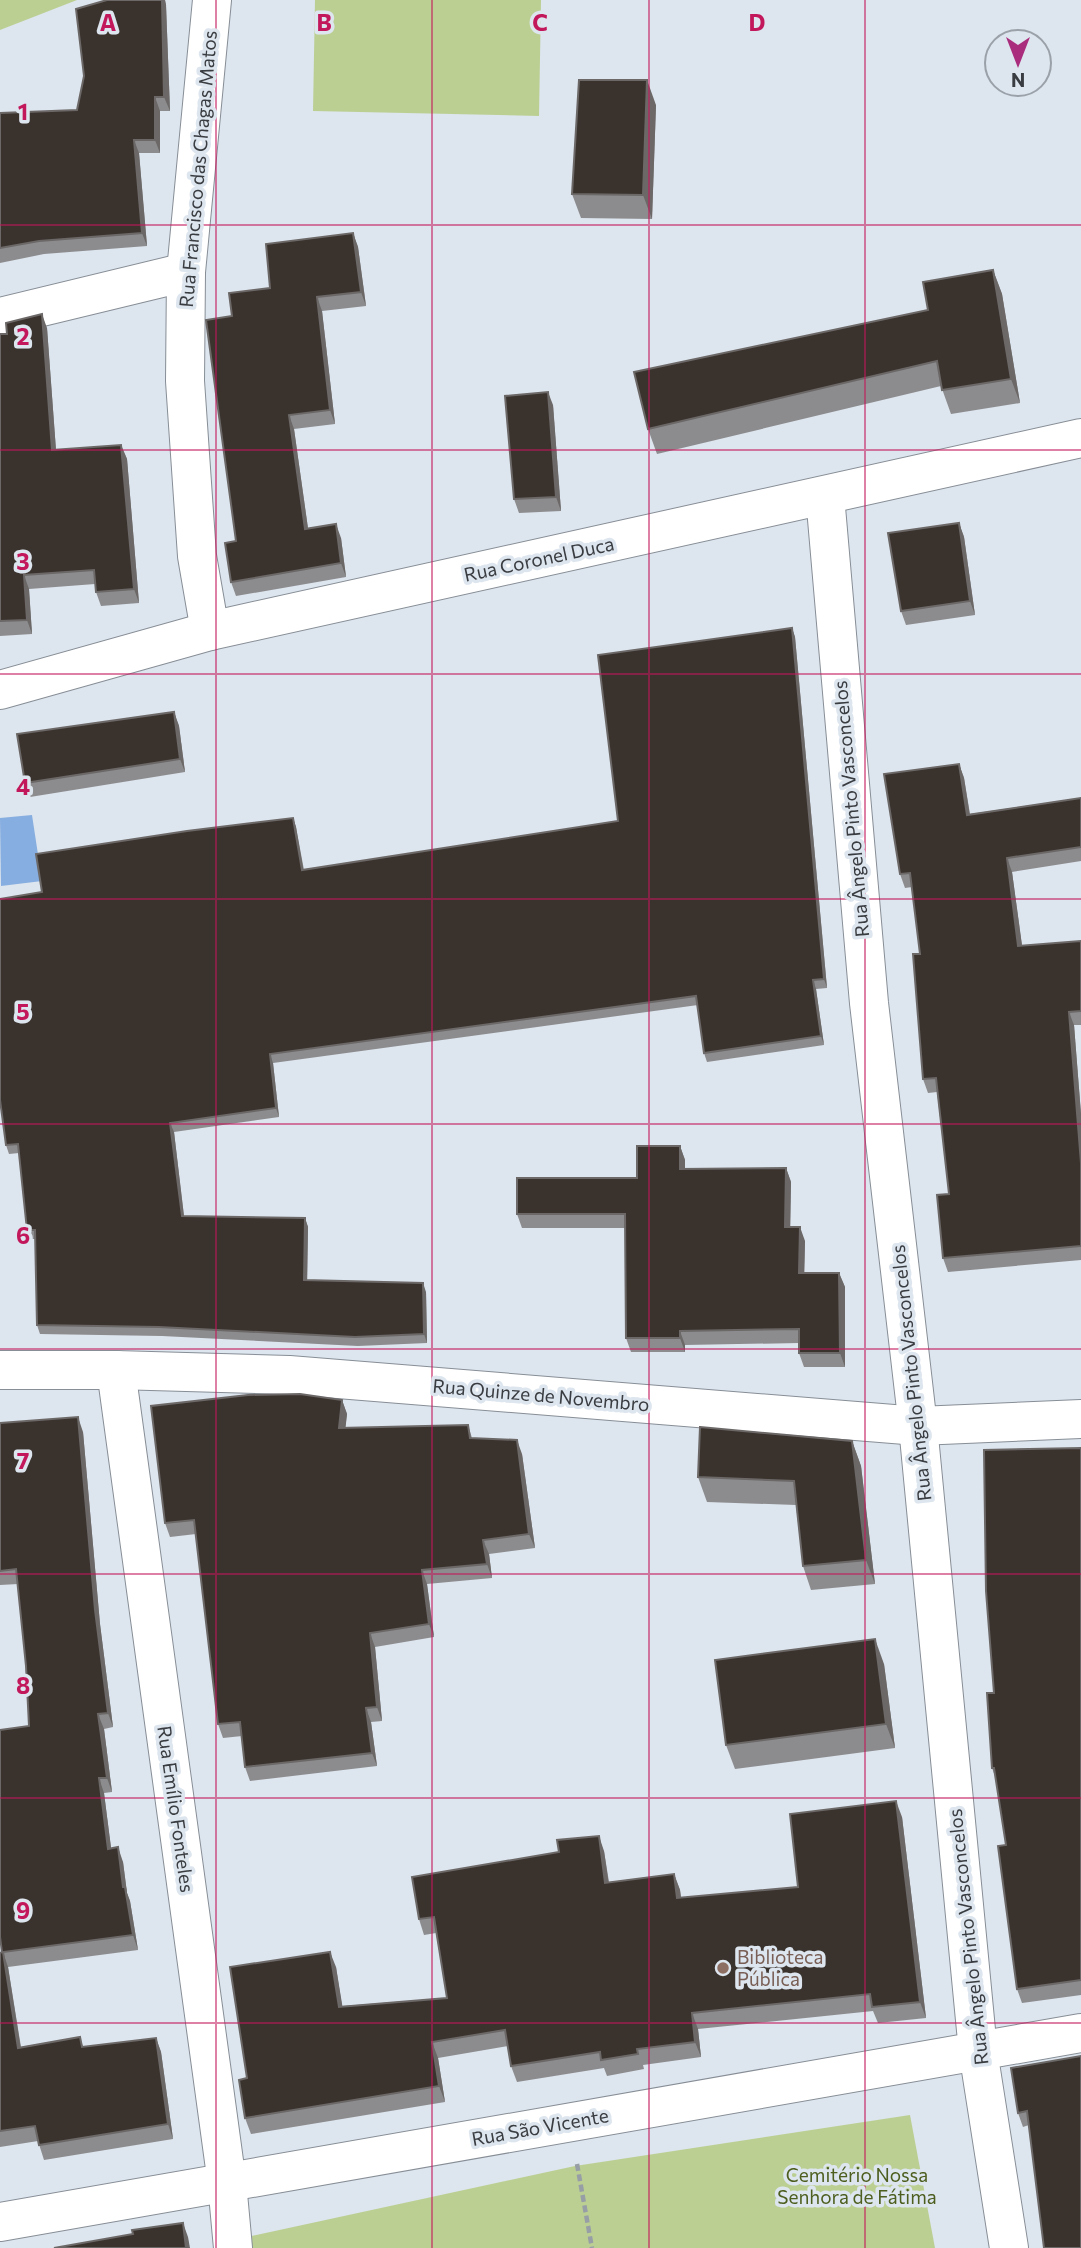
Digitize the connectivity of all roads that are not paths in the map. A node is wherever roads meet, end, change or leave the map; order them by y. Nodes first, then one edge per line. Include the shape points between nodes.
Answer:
1 (212, 0) edge
2 (186, 272) junction
3 (0, 317) edge
4 (1081, 438) edge
5 (825, 496) junction
6 (210, 631) junction
7 (0, 690) edge
8 (0, 1370) edge
9 (116, 1370) junction
10 (1081, 1419) edge
11 (918, 1426) junction
12 (1081, 2033) edge
13 (978, 2051) junction
14 (227, 2183) junction
15 (0, 2222) edge
16 (233, 2248) edge
17 (1009, 2248) edge

1 - 2 street, Rua Francisco das Chagas Matos
2 - 3 street
2 - 6 street, Rua Francisco das Chagas Matos via 185,382 197,555
4 - 5 street, Rua Coronel Duca
5 - 6 street, Rua Coronel Duca
5 - 11 street, Rua Ângelo Pinto Vasconcelos via 869,1003
6 - 7 street, Rua Coronel Duca
8 - 9 street, Rua Quinze de Novembro
9 - 11 street, Rua Quinze de Novembro via 289,1375
9 - 14 street, Rua Emílio Fonteles
10 - 11 street, Rua Quinze de Novembro
11 - 13 street, Rua Ângelo Pinto Vasconcelos
12 - 13 street, Rua São Vicente
13 - 14 street, Rua São Vicente
13 - 17 street, Rua Ângelo Pinto Vasconcelos
14 - 15 street, Rua São Vicente
14 - 16 street, Rua Emílio Fonteles

